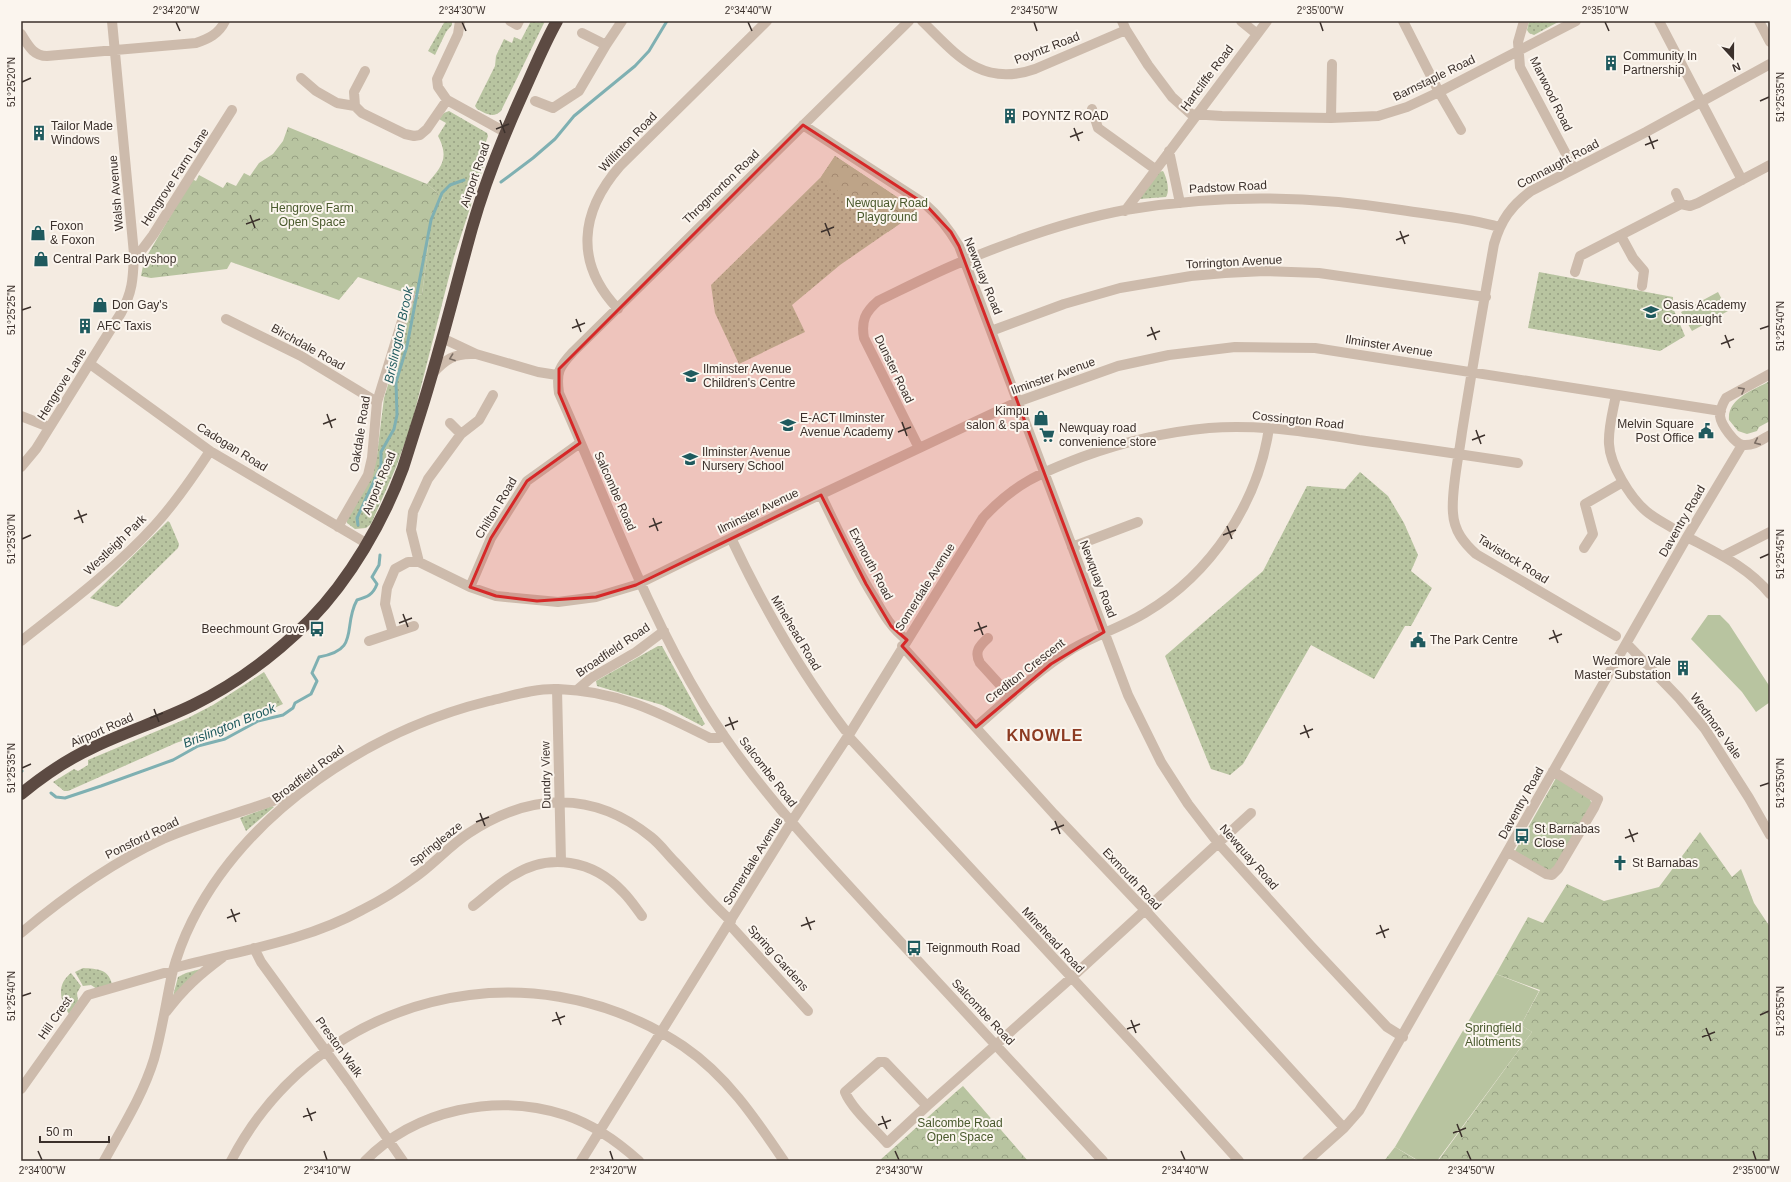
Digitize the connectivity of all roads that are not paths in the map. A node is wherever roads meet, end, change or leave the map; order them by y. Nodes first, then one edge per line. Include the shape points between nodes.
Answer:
1 (112, 21) edge
2 (224, 21) edge
3 (460, 21) edge
4 (510, 21) edge
5 (519, 21) edge
6 (558, 21) edge
7 (622, 21) edge
8 (767, 21) edge
9 (909, 21) edge
10 (922, 21) edge
11 (1241, 21) edge
12 (1267, 21) edge
13 (1402, 21) edge
14 (1524, 21) edge
15 (1576, 21) edge
16 (1659, 21) edge
17 (1759, 21) edge
18 (1124, 26) edge
19 (582, 33) dead end
20 (21, 34) edge
21 (1257, 34) junction
22 (1770, 42) edge
23 (606, 45) junction
24 (115, 49) junction
25 (1518, 51) junction
26 (1332, 64) dead end
27 (1770, 64) edge
28 (365, 71) dead end
29 (301, 78) dead end
30 (1439, 92) junction
31 (447, 100) junction
32 (535, 101) dead end
33 (1701, 102) junction
34 (355, 106) junction
35 (1092, 109) dead end
36 (232, 110) dead end
37 (1197, 114) junction
38 (1331, 118) junction
39 (803, 125) junction
40 (1461, 130) dead end
41 (505, 132) junction
42 (1169, 151) junction
43 (1770, 165) edge
44 (1155, 169) junction
45 (1574, 169) junction
46 (1742, 180) junction
47 (1676, 193) dead end
48 (1180, 203) junction
49 (1681, 204) junction
50 (1125, 210) junction
51 (1499, 227) junction
52 (1621, 236) junction
53 (134, 254) junction
54 (964, 260) junction
55 (1575, 272) dead end
56 (1642, 286) dead end
57 (410, 295) dead end
58 (1486, 297) junction
59 (618, 310) junction
60 (121, 312) joint
61 (226, 319) dead end
62 (991, 331) junction
63 (442, 338) junction
64 (476, 354) junction
65 (90, 364) junction
66 (1471, 372) junction
67 (433, 373) junction
68 (1770, 374) edge
69 (557, 375) junction
70 (493, 395) dead end
71 (1616, 395) junction
72 (377, 402) junction
73 (1017, 402) junction
74 (1721, 412) junction
75 (21, 416) edge
76 (450, 423) dead end
77 (49, 427) junction
78 (1269, 428) junction
79 (461, 434) junction
80 (1770, 435) edge
81 (580, 443) junction
82 (1742, 445) junction
83 (919, 448) junction
84 (210, 451) junction
85 (1459, 454) junction
86 (1518, 463) dead end
87 (21, 467) edge
88 (1044, 472) junction
89 (1623, 482) junction
90 (822, 494) junction
91 (1138, 522) dead end
92 (338, 527) junction
93 (1677, 531) dead end
94 (1770, 532) edge
95 (1687, 537) junction
96 (731, 538) junction
97 (366, 543) junction
98 (1072, 547) junction
99 (1584, 548) dead end
100 (1723, 556) junction
101 (419, 562) junction
102 (641, 582) junction
103 (470, 587) junction
104 (1770, 594) edge
105 (414, 626) dead end
106 (664, 631) junction
107 (1104, 632) junction
108 (393, 633) junction
109 (1616, 636) dead end
110 (988, 638) dead end
111 (21, 641) edge
112 (369, 641) dead end
113 (905, 643) junction
114 (1627, 644) junction
115 (557, 689) junction
116 (577, 690) junction
117 (1010, 696) junction
118 (976, 728) junction
119 (723, 734) junction
120 (849, 735) junction
121 (1553, 771) junction
122 (21, 794) edge
123 (290, 801) junction
124 (560, 802) junction
125 (1251, 813) dead end
126 (792, 823) junction
127 (1770, 835) edge
128 (1218, 843) junction
129 (1508, 852) junction
130 (561, 861) junction
131 (473, 906) dead end
132 (1145, 910) junction
133 (642, 916) dead end
134 (730, 923) junction
135 (21, 933) edge
136 (254, 948) junction
137 (228, 954) junction
138 (173, 970) junction
139 (1071, 978) junction
140 (808, 1011) dead end
141 (165, 1014) junction
142 (661, 1033) junction
143 (1402, 1037) junction
144 (995, 1045) junction
145 (326, 1050) junction
146 (21, 1089) edge
147 (927, 1106) junction
148 (1344, 1128) junction
149 (600, 1131) junction
150 (389, 1140) junction
151 (104, 1161) edge
152 (231, 1161) edge
153 (365, 1161) edge
154 (403, 1161) edge
155 (581, 1161) edge
156 (639, 1161) edge
157 (784, 1161) edge
158 (1103, 1161) edge
159 (1239, 1161) edge
160 (1307, 1161) edge

1 - 24 street, Walsh Avenue
2 - 24 street via 214,35 196,43
3 - 31 street via 458,34 437,79 438,88
4 - 5 street via 517,24
6 - 41 highway, Airport Road
7 - 23 street
8 - 59 street, Willinton Road via 620,166 595,202 587,231 592,271 604,293
9 - 39 street, Throgmorton Road
10 - 18 street, Poyntz Road via 965,62 983,70 1003,74 1029,71
11 - 21 street
12 - 21 street, Hartcliffe Road
13 - 30 street
14 - 25 street, Marwood Road
15 - 25 street, Barnstaple Road
16 - 33 street
17 - 22 street
18 - 37 street via 1172,97 1191,114
19 - 23 street
20 - 24 street via 34,53 40,56
21 - 37 street, Hartcliffe Road
23 - 32 street via 579,90 554,108
24 - 53 street, Walsh Avenue
25 - 30 street, Barnstaple Road
25 - 45 street, Marwood Road via 1520,67
26 - 38 street
27 - 33 street, Connaught Road
28 - 34 street via 354,92
29 - 34 street via 326,97
30 - 38 street, Barnstaple Road via 1412,106 1388,114
30 - 40 street
31 - 34 street via 427,129 414,136 362,113
31 - 41 street
33 - 45 street, Connaught Road
33 - 46 street
35 - 44 street via 1098,128
36 - 53 street, Hengrove Farm Lane via 153,235 141,252
37 - 38 street, Barnstaple Road
37 - 42 street, Hartcliffe Road
39 - 54 street, Newquay Road via 925,204 951,232
39 - 59 street, Throgmorton Road via 677,248
41 - 63 highway, Airport Road via 472,225
42 - 44 street, Hartcliffe Road
42 - 48 street
43 - 46 street
44 - 50 street, Hartcliffe Road
45 - 51 street, Connaught Road via 1517,201
46 - 49 street via 1698,204
47 - 49 street
48 - 50 street, Padstow Road
48 - 51 street, Padstow Road via 1245,198 1354,202
49 - 52 street
50 - 54 street, Padstow Road via 1031,236
51 - 58 street, Connaught Road
52 - 55 street via 1580,256
52 - 56 street via 1633,258 1644,271
53 - 60 street, Walsh Avenue via 134,280 128,301
54 - 62 street, Newquay Road
54 - 83 street, Dunster Road via 878,302 869,308 864,317 864,338
57 - 72 street, Oakdale Road
58 - 62 street, Torrington Avenue via 1319,273 1225,273 1120,288 1064,304
58 - 66 street, Connaught Road
59 - 69 street, Throgmorton Road via 573,352
60 - 65 street, Hengrove Lane
61 - 72 street, Birchdale Road via 301,356
62 - 73 street, Newquay Road
63 - 64 street
63 - 67 highway, Airport Road
64 -> 67 street via 462,353 445,360
64 - 69 street
65 - 77 street, Hengrove Lane
65 - 84 street, Cadogan Road
66 - 71 street, Ilminster Avenue
66 - 73 street, Ilminster Avenue via 1315,348 1235,347 1169,355 1118,366
66 - 85 street, Tavistock Road
67 - 97 highway, Airport Road via 402,470 388,504
74 -> 68 street via 1726,398
69 - 81 street, Salcombe Road via 559,393
70 - 79 street via 479,420
71 - 74 street, Ilminster Avenue
71 - 89 street via 1609,445 1610,456
72 - 92 street, Oakdale Road via 368,475
73 - 83 street, Ilminster Avenue
73 - 88 street, Newquay Road
74 - 82 street via 1723,423 1736,442
75 - 77 street
76 - 79 street
77 - 87 street, Hengrove Lane via 36,450
78 - 85 street, Cossington Road
78 - 88 street, Cossington Road via 1209,428 1155,435 1103,450
78 - 107 street, Crediton Crescent via 1253,488 1227,536 1212,555 1197,572 1156,606
79 - 101 street via 428,479 413,512 411,530
80 -> 82 street via 1754,444
81 - 102 street, Salcombe Road
81 - 103 street, Chilton Road via 527,481 491,538
82 - 95 street, Daventry Road
83 - 90 street, Ilminster Avenue
84 - 92 street, Cadogan Road
84 - 111 street, Westleigh Park via 155,526 106,573
85 - 86 street, Cossington Road
85 - 109 street, Tavistock Road via 1452,503 1455,525 1466,545 1476,554
88 - 98 street, Newquay Road
88 - 113 street, Somerdale Avenue via 1009,493 983,518
89 - 93 street via 1646,511
89 - 99 street via 1586,504 1593,534
90 - 96 street, Ilminster Avenue
90 - 113 street, Exmouth Road via 866,584 891,626
91 - 98 street
92 - 97 street, Cadogan Road
94 - 100 street
95 - 100 street
95 - 114 street, Daventry Road
96 - 102 street, Ilminster Avenue
96 - 120 street, Minehead Road via 764,606 801,669
97 - 122 highway, Airport Road via 353,568 332,596 291,639 260,664 196,704 79,754
98 - 107 street, Newquay Road
100 - 104 street via 1754,576
101 - 103 street, Ilminster Avenue
101 - 108 street via 408,562 395,569 387,588 385,604
102 - 103 street, Ilminster Avenue via 596,597 558,602 496,596
102 - 106 street, Salcombe Road
105 - 108 street
106 - 116 street, Broadfield Road via 636,652 591,678
106 - 119 street, Salcombe Road via 704,705
107 - 117 street, Crediton Crescent via 1071,650
107 - 128 street, Newquay Road via 1136,713 1161,762 1188,804
108 - 112 street
110 - 117 street via 977,650 977,657
113 - 118 street, Exmouth Road
113 - 120 street, Somerdale Avenue
114 - 121 street, Daventry Road
114 - 127 street, Wedmore Vale via 1705,729
115 - 116 street, Broadfield Road
115 - 123 street, Broadfield Road via 497,699 426,720 357,754
115 - 124 street, Dundry View
116 - 119 street, Broadfield Road via 624,699 658,712 710,738 719,738
117 - 118 street, Crediton Crescent
118 - 132 street, Exmouth Road
119 - 126 street, Salcombe Road via 760,785
120 - 126 street, Somerdale Avenue
120 - 139 street, Minehead Road
121 - 129 street, Daventry Road
121 - 129 street via 1598,799 1594,808 1558,870 1552,875
123 - 135 street, Ponsford Road via 278,799 157,842 114,864 90,880
123 - 138 street, Broadfield Road via 221,872 182,942
124 - 130 street, Dundry View
124 - 134 street, Springleaze via 579,802 600,808 636,825 652,838
124 - 136 street, Springleaze via 517,809 490,821 468,834 414,878 337,923
125 - 128 street
126 - 134 street, Somerdale Avenue
126 - 144 street, Salcombe Road
128 - 132 street
128 - 143 street, Newquay Road via 1387,1027
129 - 143 street, Daventry Road
130 - 131 street via 525,868
130 - 133 street via 597,871 622,891
132 - 139 street
132 - 148 street, Exmouth Road
134 - 140 street, Spring Gardens
134 - 142 street, Somerdale Avenue
136 - 137 street, Springleaze
136 - 145 street, Preston Walk via 261,962
137 - 138 street, Springleaze
137 - 141 street, Broadfield Road via 193,980
138 - 141 street, Broadfield Road
138 - 146 street, Hill Crest via 88,995
139 - 144 street
139 - 159 street, Minehead Road
141 - 151 street, Broadfield Road via 154,1059 144,1084
142 - 145 street via 635,1020 577,1001 536,994 478,993 423,1005 375,1022
142 - 149 street, Somerdale Avenue
142 - 157 street via 701,1060 724,1080 758,1121
143 - 148 street, Daventry Road via 1360,1111
144 - 147 street
144 - 158 street, Salcombe Road
145 - 150 street, Preston Walk
145 - 152 street via 276,1095 244,1136
147 - 147 street via 885,1062 879,1062 845,1092 847,1098 887,1143
148 - 160 street, Daventry Road
149 - 150 street via 566,1115 541,1108 489,1105 462,1108 439,1115
149 - 155 street, Somerdale Avenue
149 - 156 street
150 - 153 street
150 - 154 street, Preston Walk

